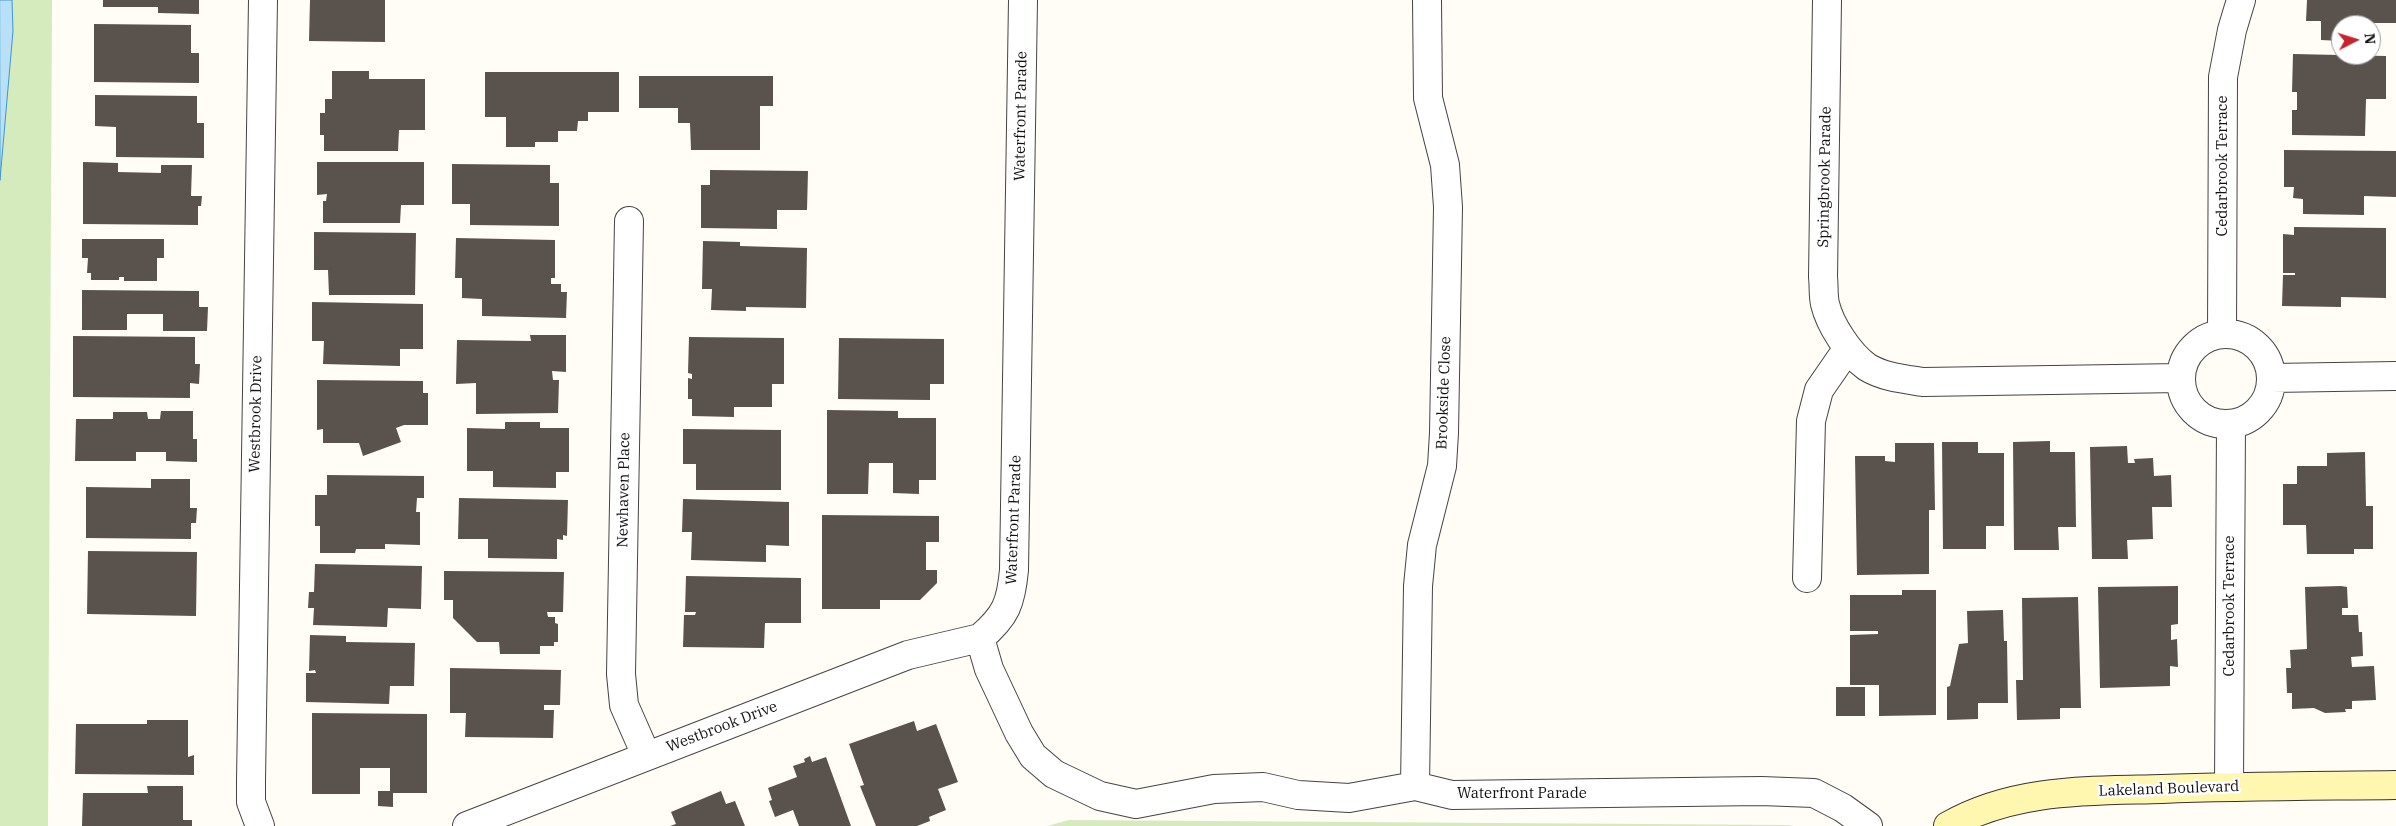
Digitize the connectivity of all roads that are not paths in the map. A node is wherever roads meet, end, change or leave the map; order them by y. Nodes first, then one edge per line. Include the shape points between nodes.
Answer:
1 (263, 0) edge
2 (1023, 0) edge
3 (1427, 0) edge
4 (1827, 0) edge
5 (2241, 0) edge
6 (629, 221) dead end
7 (2222, 334) junction
8 (1848, 348) junction
9 (2396, 376) edge
10 (2180, 378) junction
11 (2272, 378) junction
12 (2231, 425) junction
13 (1807, 578) dead end
14 (980, 638) junction
15 (646, 756) junction
16 (2396, 785) edge
17 (1415, 786) junction
18 (2228, 786) junction
19 (260, 826) edge
20 (467, 826) edge
21 (1868, 826) edge
22 (1948, 826) edge

1 - 19 street, Westbrook Drive via 251,782 251,802
2 - 14 street, Waterfront Parade via 1014,570 1012,594 1006,610
3 - 17 street, Brookside Close via 1428,98 1445,165 1448,207 1444,433 1442,466 1422,545 1418,586
4 - 8 street, Springbrook Parade via 1823,277 1825,304
5 - 7 street, Cedarbrook Terrace via 2223,77
6 - 15 street, Newhaven Place via 621,674 624,705
7 - 10 street via 2197,343 2182,365
7 - 11 street via 2237,335 2262,351
8 - 10 street, Springbrook Parade via 1867,367 1890,377 1923,382
8 - 13 street via 1819,390 1811,421
9 - 11 street
10 - 12 street via 2190,408 2216,424
11 - 12 street via 2270,392 2256,414
12 - 18 street, Cedarbrook Terrace
14 - 15 street, Westbrook Drive via 908,655
14 - 17 street, Waterfront Parade via 988,669 1033,756 1054,774 1100,796 1136,804 1214,788 1263,787 1298,795 1349,798
15 - 20 street, Westbrook Drive
16 - 18 street, Lakeland Boulevard
17 - 21 street, Waterfront Parade via 1452,795 1814,793
18 - 22 street, Lakeland Boulevard via 2057,792 2014,799 1967,815

